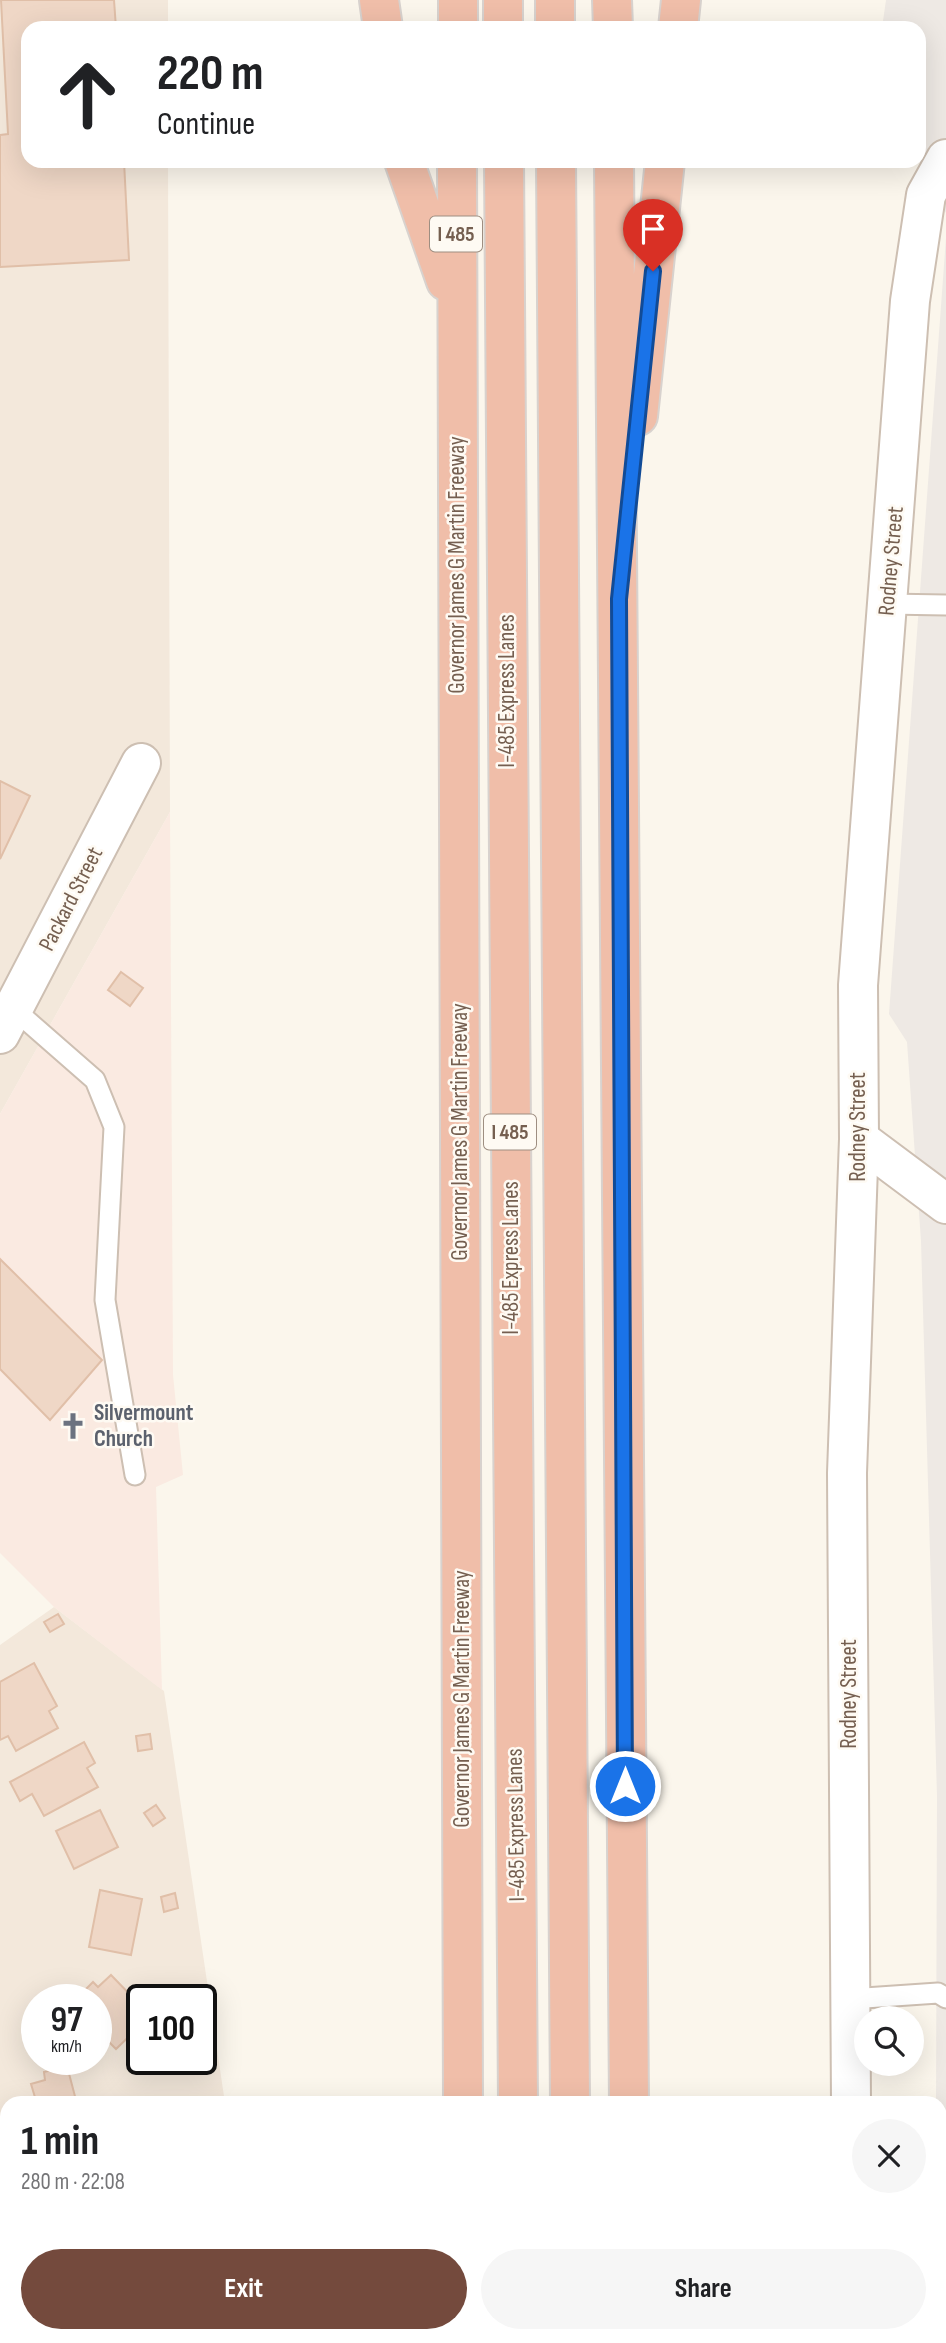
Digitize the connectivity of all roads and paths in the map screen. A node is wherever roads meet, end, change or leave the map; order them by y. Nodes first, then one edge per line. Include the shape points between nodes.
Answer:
1 (379, 0) edge
2 (458, 0) edge
3 (503, 0) edge
4 (555, 0) edge
5 (612, 0) edge
6 (681, 0) edge
7 (382, 21) edge
8 (457, 21) edge
9 (503, 21) edge
10 (555, 21) edge
11 (612, 21) edge
12 (679, 21) edge
13 (946, 159) edge
14 (406, 168) edge
15 (457, 168) edge
16 (504, 168) edge
17 (556, 168) edge
18 (614, 168) edge
19 (664, 168) edge
20 (456, 307) junction
21 (619, 599) junction
22 (887, 604) junction
23 (946, 605) edge
24 (141, 763) dead end
25 (8, 1022) edge
26 (859, 1139) junction
27 (946, 1204) edge
28 (135, 1475) dead end
29 (946, 1998) edge
30 (850, 1999) junction
31 (463, 2096) edge
32 (518, 2096) edge
33 (570, 2096) edge
34 (629, 2096) edge
35 (851, 2096) edge

1 - 7 highway
2 - 8 highway
3 - 9 highway
4 - 10 highway
5 - 11 highway
6 - 12 highway
13 - 22 street, Rodney Street via 926,195 911,301
14 - 20 highway
15 - 20 highway, Governor James G Martin Freeway / I 485
16 - 32 highway, I-485 Express Lanes / I 485
17 - 33 highway, I 485
18 - 21 highway
19 - 21 highway
20 - 31 highway, Governor James G Martin Freeway / I 485
21 - 34 highway
22 - 23 lane
22 - 26 street, Rodney Street via 858,985
24 - 25 street, Packard Street
25 - 28 lane via 95,1080 114,1128 105,1300
26 - 27 street
26 - 30 street, Rodney Street via 847,1474
29 - 30 lane via 938,1993
30 - 35 street, Rodney Street

